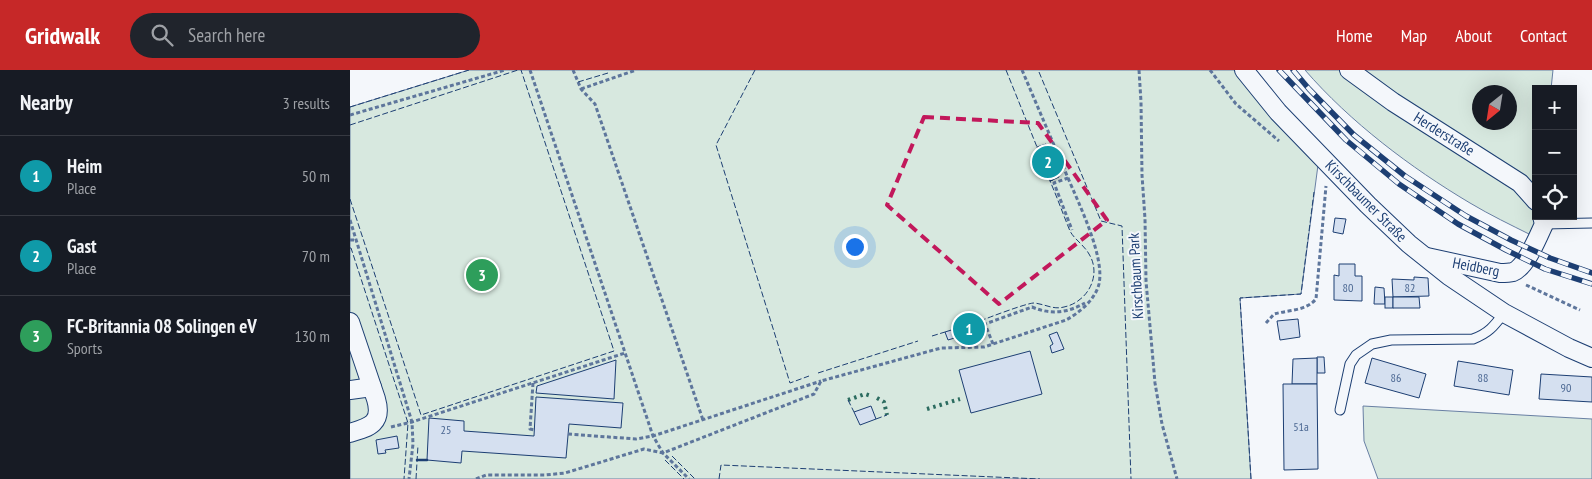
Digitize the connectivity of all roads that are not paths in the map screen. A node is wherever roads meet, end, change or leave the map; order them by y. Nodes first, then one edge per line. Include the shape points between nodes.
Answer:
1 (1244, 70) edge
2 (1349, 70) edge
3 (1532, 196) edge
4 (1543, 220) edge
5 (1592, 223) edge
6 (1423, 256) junction
7 (1504, 313) junction
8 (350, 322) edge
9 (1592, 358) edge
10 (372, 387) junction
11 (350, 390) edge
12 (1340, 410) dead end
13 (350, 433) edge

1 - 6 street, Kirschbaumer Straße via 1278,112 1368,205
2 - 3 street, Herderstraße via 1520,183
4 - 5 lane, Heidberg
4 - 6 street, Heidberg via 1522,266 1512,272 1500,273
6 - 7 street, Kirschbaumer Straße
7 - 9 street, Kirschbaumer Straße
7 - 12 lane via 1492,329 1473,339 1392,340 1372,344 1356,355 1350,364
8 - 10 street
10 - 11 street
10 - 13 street via 378,406 377,417 372,424

